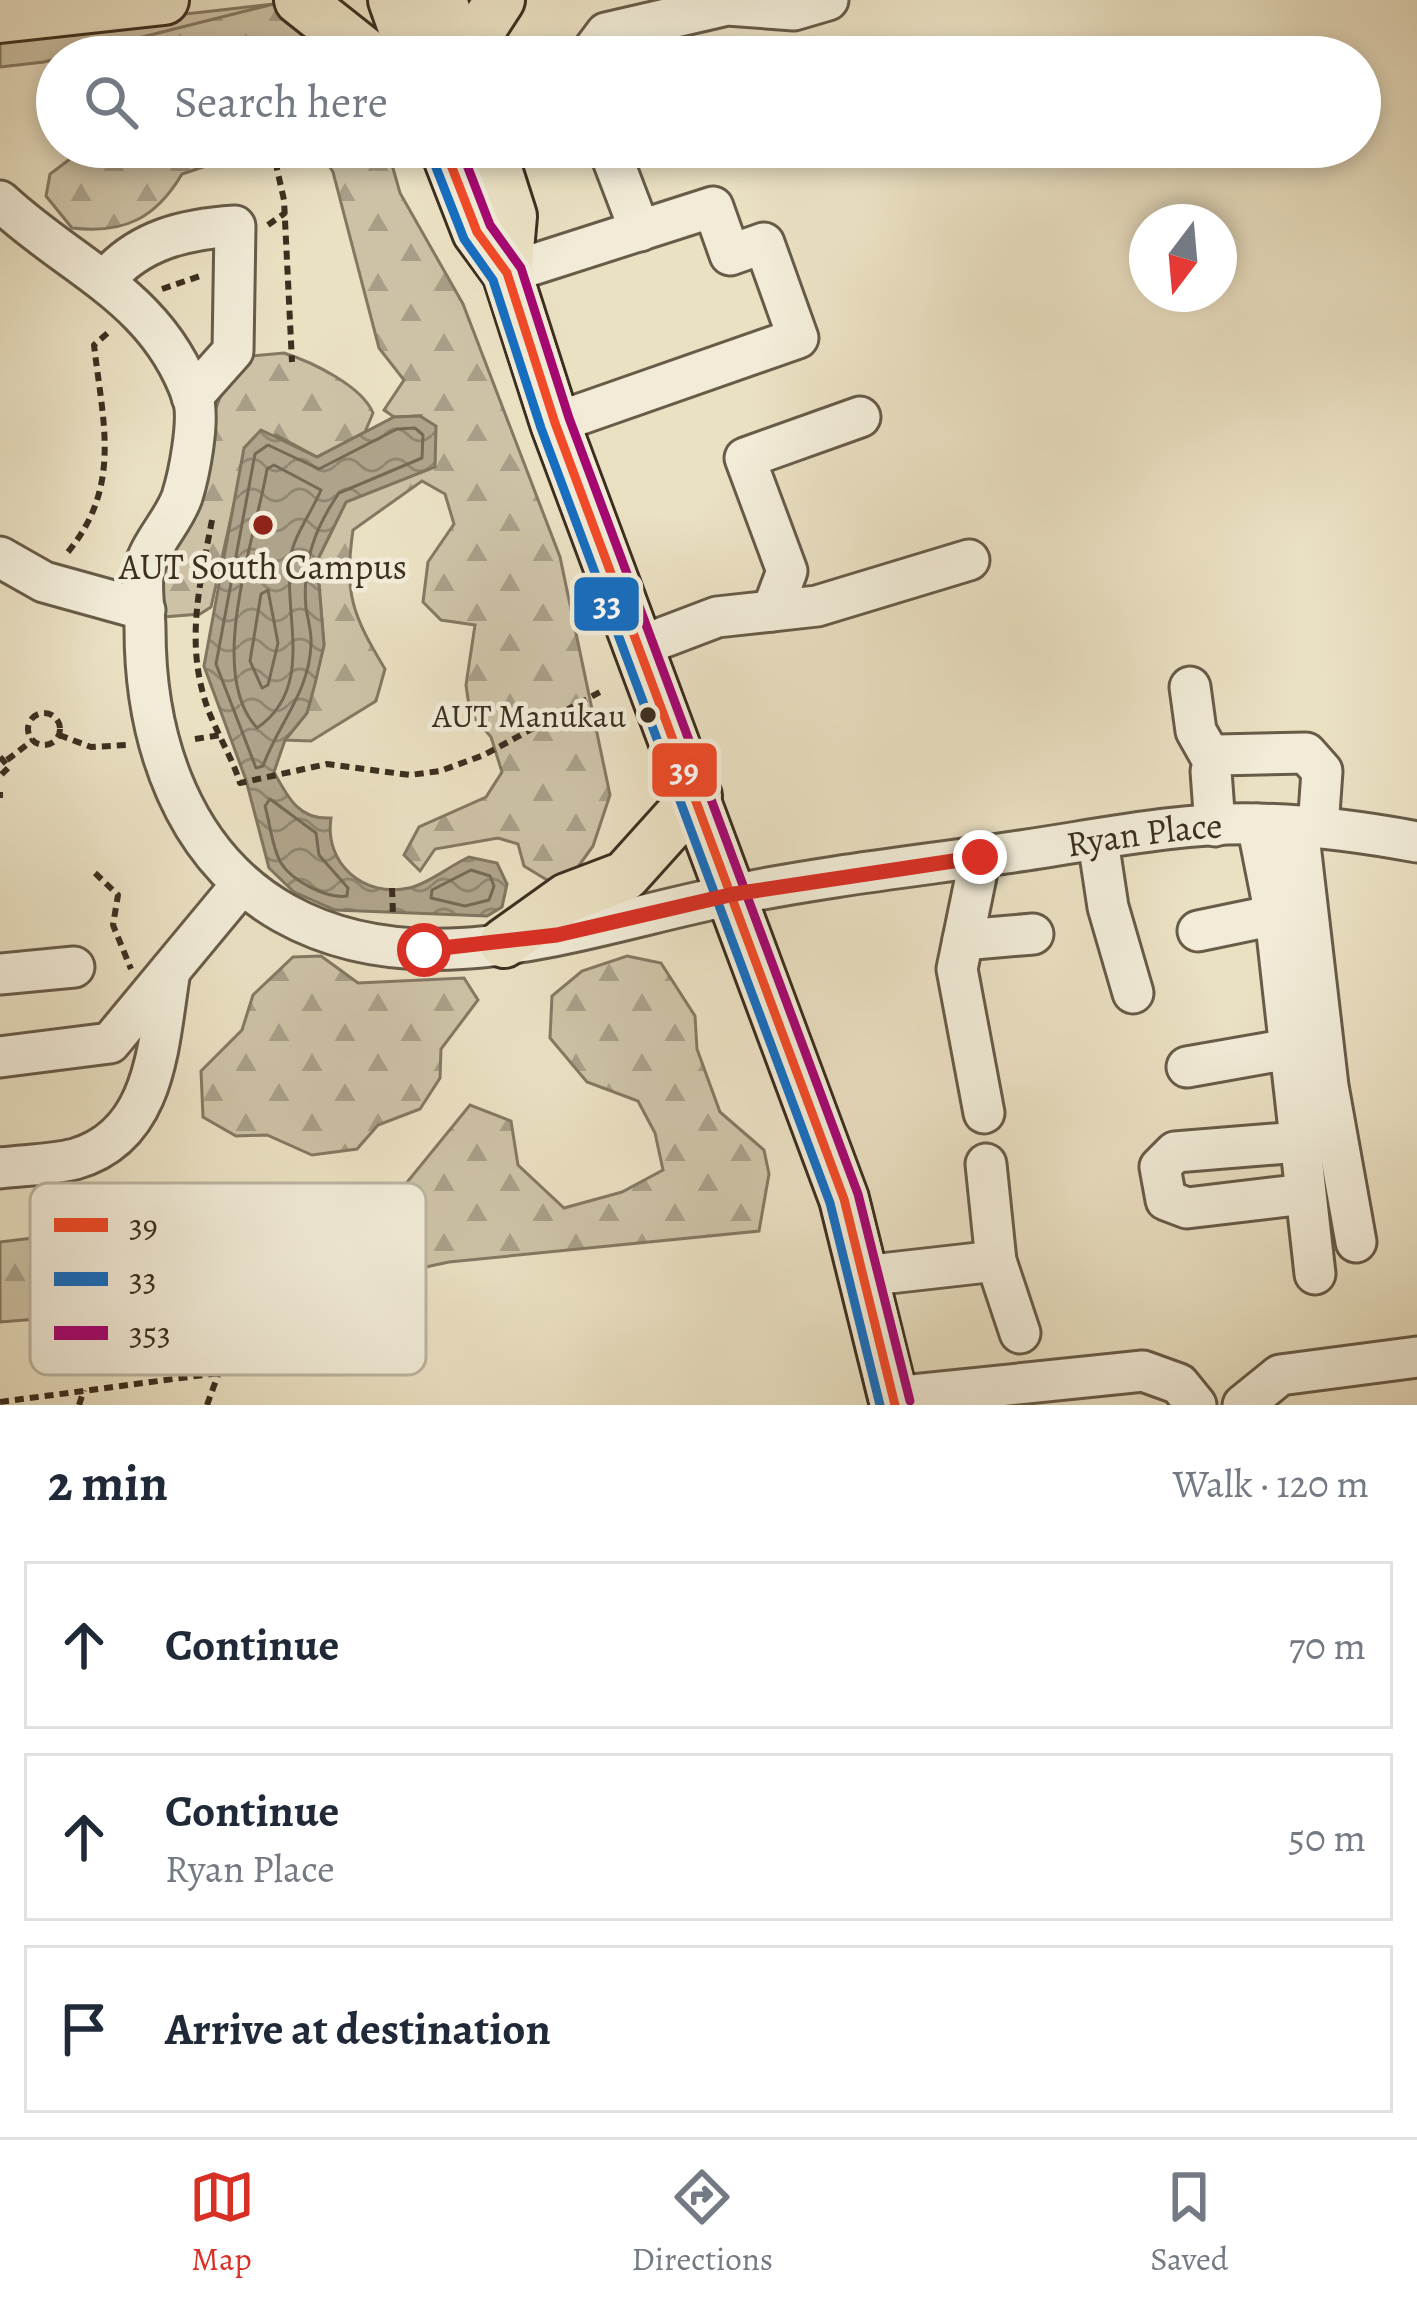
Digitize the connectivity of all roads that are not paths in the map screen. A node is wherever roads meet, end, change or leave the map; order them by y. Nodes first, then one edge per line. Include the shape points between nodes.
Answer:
1 (164, 0) edge
2 (299, 0) edge
3 (393, 0) edge
4 (442, 0) edge
5 (500, 0) edge
6 (828, 0) edge
7 (0, 18) edge
8 (344, 36) edge
9 (406, 36) edge
10 (455, 36) edge
11 (476, 36) edge
12 (604, 36) edge
13 (452, 168) edge
14 (497, 168) edge
15 (616, 168) edge
16 (0, 201) edge
17 (640, 230) junction
18 (507, 273) junction
19 (106, 278) junction
20 (192, 397) junction
21 (860, 417) dead end
22 (555, 423) junction
23 (1, 557) edge
24 (969, 560) dead end
25 (145, 610) junction
26 (772, 611) junction
27 (638, 647) junction
28 (1190, 687) dead end
29 (1213, 761) junction
30 (697, 796) junction
31 (1257, 824) junction
32 (1215, 826) junction
33 (1308, 828) junction
34 (1098, 841) junction
35 (1417, 842) edge
36 (980, 857) junction
37 (241, 885) junction
38 (734, 894) junction
39 (1275, 915) junction
40 (1198, 932) dead end
41 (1033, 934) dead end
42 (963, 940) junction
43 (505, 943) junction
44 (74, 967) dead end
45 (0, 974) edge
46 (159, 984) junction
47 (1133, 993) dead end
48 (1289, 1049) junction
49 (0, 1057) edge
50 (1187, 1067) dead end
51 (984, 1113) dead end
52 (1299, 1142) junction
53 (986, 1164) dead end
54 (0, 1168) edge
55 (1305, 1194) junction
56 (1356, 1242) dead end
57 (996, 1261) junction
58 (1315, 1274) dead end
59 (863, 1276) junction
60 (1020, 1334) dead end
61 (1417, 1357) edge
62 (1032, 1394) edge
63 (894, 1401) edge
64 (1196, 1405) edge
65 (1243, 1405) edge

1 - 7 main road
2 - 8 main road
3 - 9 main road
4 - 10 main road
5 - 11 main road
6 - 12 street via 794,10 727,5
13 - 18 main road via 477,232
14 - 18 main road via 512,216
15 - 17 street
16 - 19 street via 48,245
17 - 18 street
17 - 22 street via 713,207 730,255 764,243 797,338
18 - 22 main road
19 - 20 street via 162,332
19 - 20 street via 123,259 177,233 235,226 233,351
20 - 25 street, Ryan Place via 182,497 144,568
21 - 26 street via 746,458 787,571
22 - 27 main road
23 - 25 street via 44,582
24 - 26 street via 817,606
25 - 37 street, Ryan Place via 165,767 195,830
26 - 27 street via 717,617
27 - 30 main road
28 - 29 street via 1196,730
29 - 32 street
29 - 33 street via 1226,753 1315,758 1322,771
30 - 38 main road
30 - 43 main road via 625,876 567,898
31 - 32 street, Ryan Place
31 - 33 street, Ryan Place
31 - 39 street
32 - 34 street, Ryan Place
33 - 35 street, Ryan Place
33 - 56 street via 1328,1086
34 - 36 street, Ryan Place
34 - 47 street
36 - 38 street, Ryan Place
36 - 42 street
37 - 43 street, Ryan Place via 295,919 382,946
37 - 46 street
38 - 43 street, Ryan Place
38 - 59 main road via 844,1199
39 - 40 street
39 - 48 street
41 - 42 street
42 - 51 street via 957,969
44 - 45 street
46 - 49 street via 110,1043
46 - 54 street via 148,1093 134,1118 105,1146 74,1159
48 - 50 street
48 - 52 street
52 - 55 street
52 - 55 street via 1175,1152 1160,1166 1166,1200 1187,1208
53 - 57 street
55 - 58 street
57 - 59 street
57 - 60 street
59 - 63 main road
61 - 65 street via 1280,1375
62 - 63 street
62 - 64 street via 1143,1371 1179,1384

